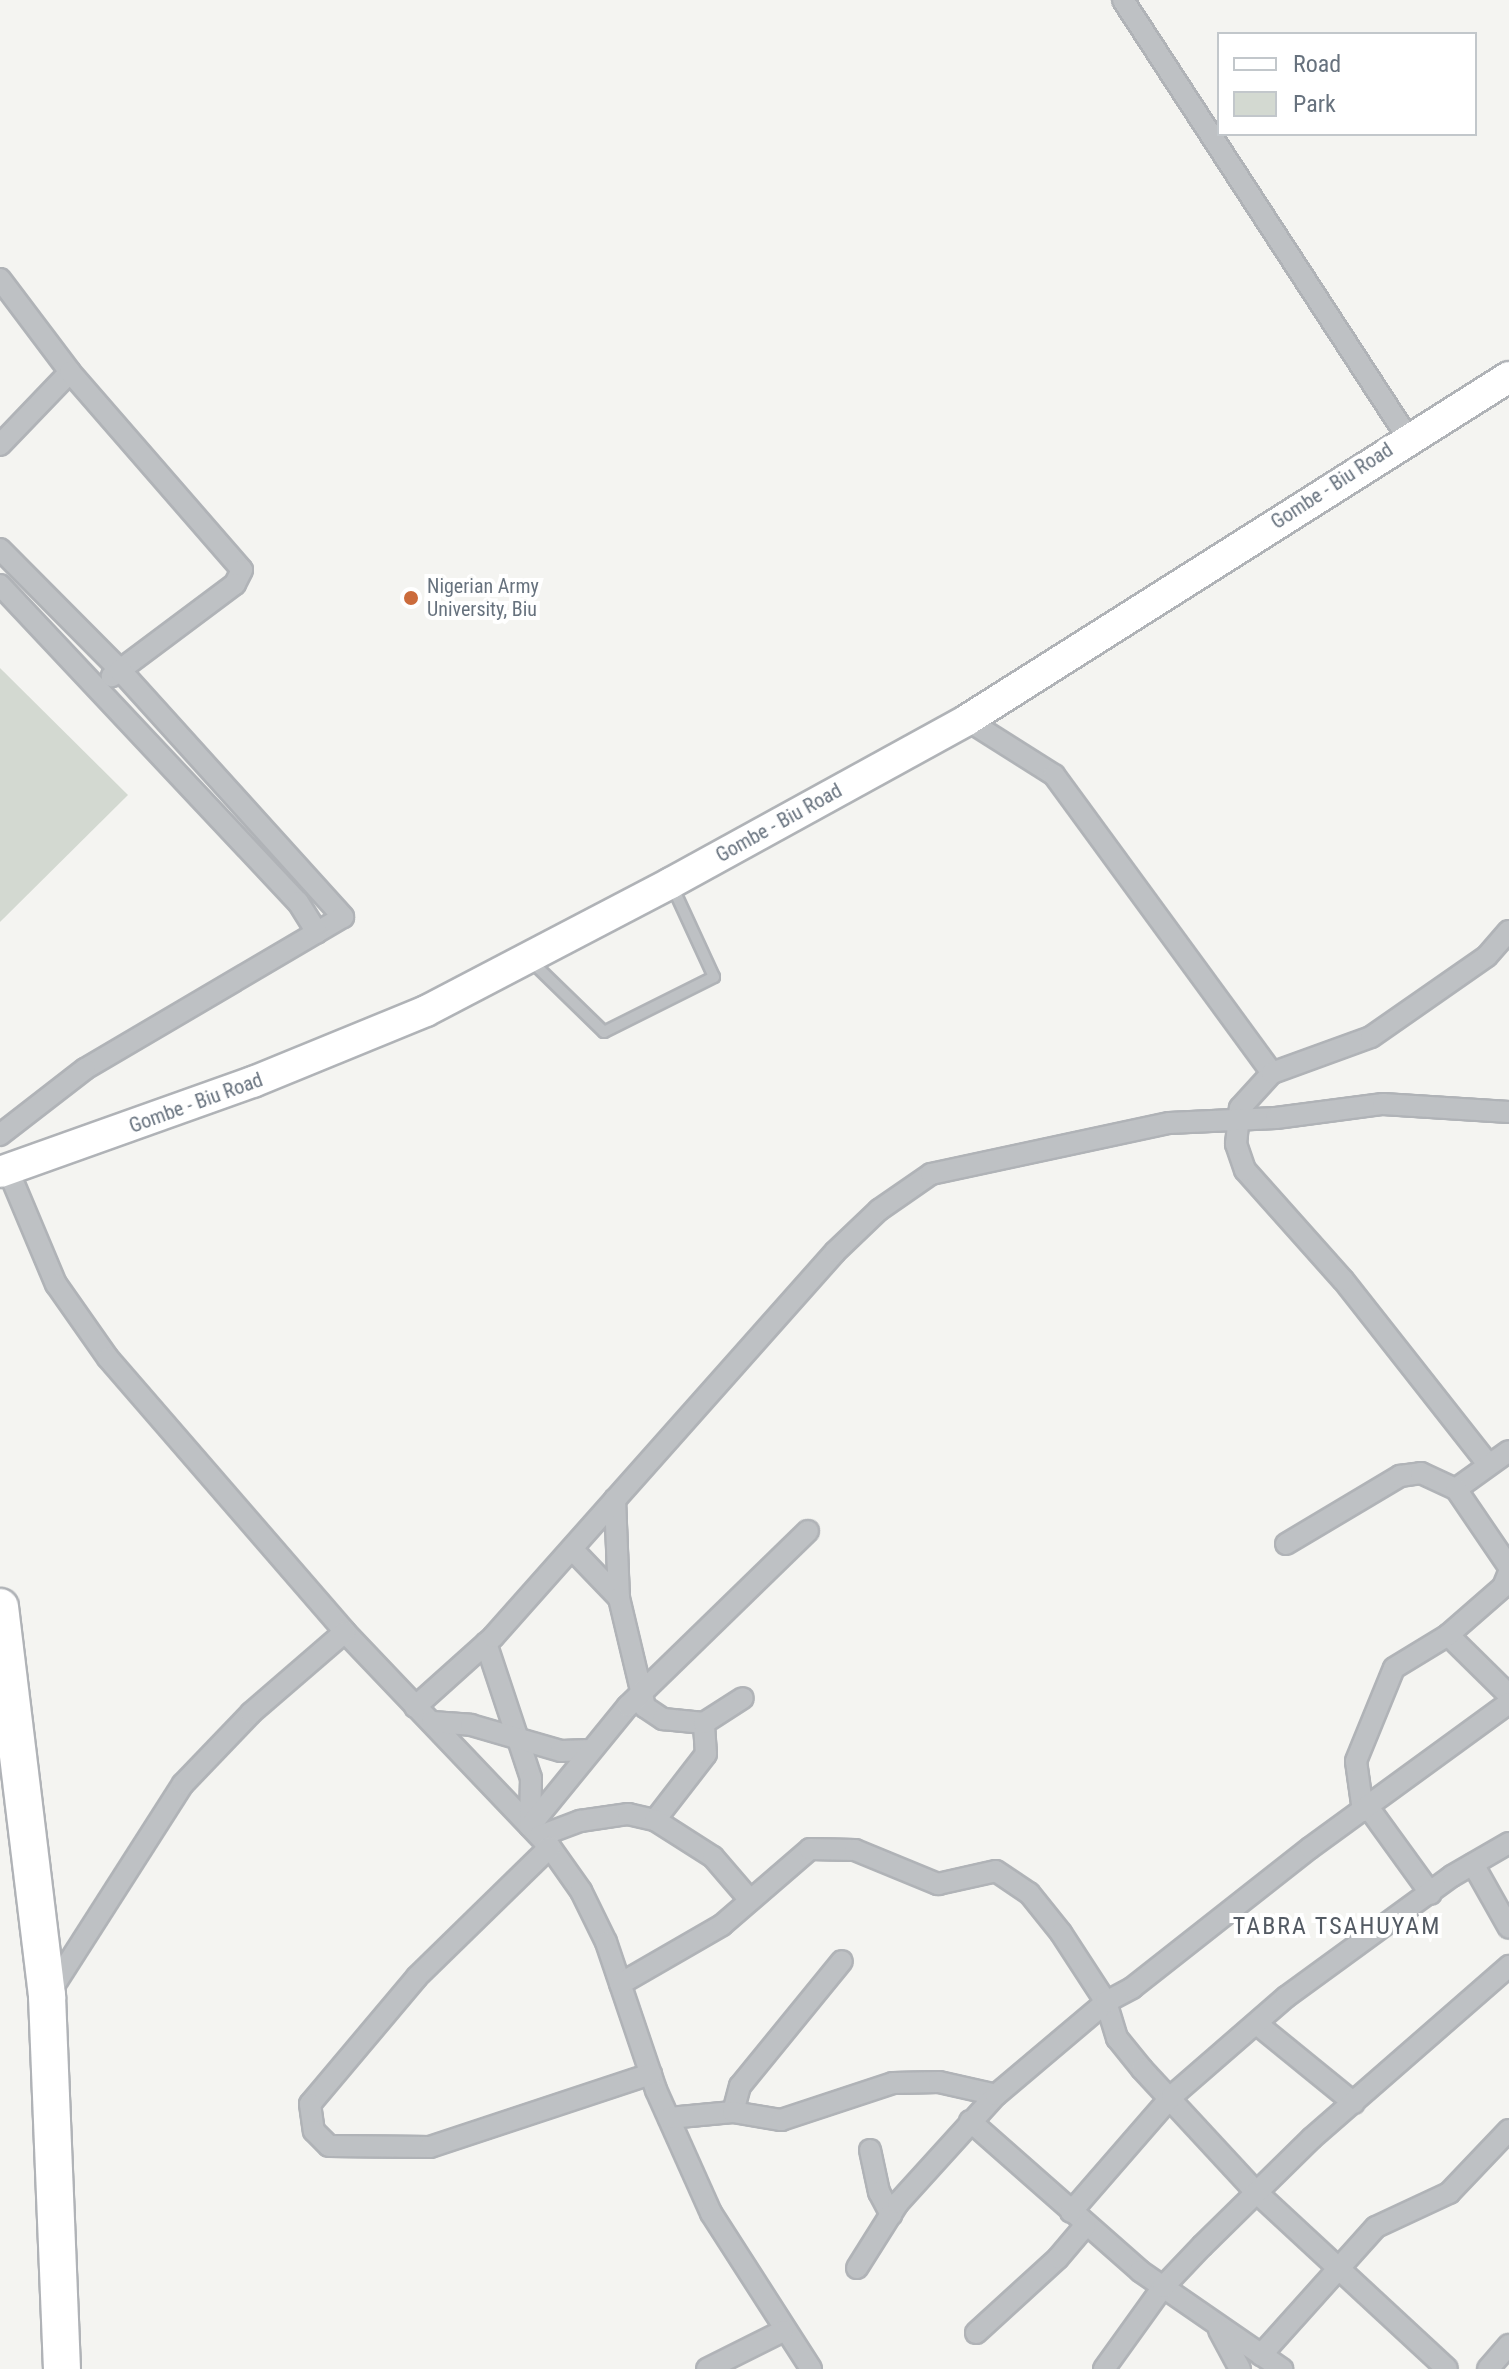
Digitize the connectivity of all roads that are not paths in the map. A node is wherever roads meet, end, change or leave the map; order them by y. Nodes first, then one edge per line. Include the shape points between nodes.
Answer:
1 (1123, 0) edge
2 (0, 279) edge
3 (70, 372) junction
4 (1509, 377) edge
5 (1408, 438) junction
6 (0, 445) edge
7 (0, 549) edge
8 (0, 585) edge
9 (120, 670) junction
10 (98, 686) junction
11 (967, 720) junction
12 (671, 883) junction
13 (1509, 931) edge
14 (317, 932) junction
15 (526, 957) junction
16 (1272, 1073) junction
17 (1509, 1112) edge
18 (1239, 1119) junction
19 (0, 1135) edge
20 (4, 1171) edge
21 (1509, 1451) edge
22 (1488, 1464) junction
23 (1456, 1489) junction
24 (615, 1499) junction
25 (808, 1531) dead end
26 (1286, 1544) dead end
27 (572, 1549) junction
28 (1509, 1570) edge
29 (619, 1598) junction
30 (0, 1607) edge
31 (345, 1632) junction
32 (1448, 1635) junction
33 (486, 1643) junction
34 (1509, 1695) edge
35 (638, 1696) junction
36 (743, 1698) dead end
37 (1509, 1703) edge
38 (415, 1707) junction
39 (432, 1722) junction
40 (704, 1723) junction
41 (519, 1742) junction
42 (590, 1750) junction
43 (1366, 1809) junction
44 (655, 1820) junction
45 (540, 1837) junction
46 (1509, 1843) edge
47 (1473, 1864) junction
48 (1431, 1894) junction
49 (750, 1900) junction
50 (1509, 1928) edge
51 (842, 1961) dead end
52 (1509, 1966) edge
53 (620, 1984) junction
54 (47, 1996) junction
55 (1106, 2002) junction
56 (1257, 2024) junction
57 (651, 2074) junction
58 (996, 2095) junction
59 (1172, 2096) junction
60 (1354, 2103) junction
61 (733, 2112) junction
62 (669, 2118) junction
63 (970, 2121) junction
64 (1509, 2130) edge
65 (870, 2150) dead end
66 (1256, 2192) junction
67 (891, 2215) junction
68 (1078, 2219) junction
69 (1338, 2265) junction
70 (857, 2268) dead end
71 (1163, 2287) junction
72 (1219, 2330) junction
73 (783, 2331) junction
74 (976, 2333) dead end
75 (1509, 2345) edge
76 (1261, 2355) junction
77 (62, 2369) edge
78 (707, 2369) edge
79 (811, 2369) edge
80 (1104, 2369) edge
81 (1240, 2369) edge
82 (1282, 2369) edge
83 (1447, 2369) edge
84 (1488, 2369) edge

1 - 5 street
2 - 3 street
3 - 6 street
3 - 9 street via 242,570 235,584
4 - 5 main road, Gombe - Biu Road
5 - 11 main road, Gombe - Biu Road
7 - 9 street
8 - 10 street
9 - 10 street
9 - 14 street via 343,917
10 - 14 street via 298,902
11 - 12 main road, Gombe - Biu Road
11 - 16 street via 1054,775
12 - 15 main road, Gombe - Biu Road
12 - 15 lane via 714,977 604,1032
13 - 16 street via 1487,956 1371,1037
14 - 19 street via 85,1069
15 - 20 main road, Gombe - Biu Road via 397,1023 253,1082
16 - 18 street via 1253,1089
17 - 18 street via 1383,1104
18 - 22 street via 1236,1144 1245,1170 1343,1280
18 - 24 street via 1169,1123 931,1174 879,1210 835,1252
20 - 31 street via 56,1284 108,1358
21 - 22 street
22 - 23 street
23 - 26 street via 1421,1473 1400,1476
23 - 28 street
24 - 27 street
24 - 29 street
25 - 35 street
27 - 29 street
27 - 33 street
28 - 32 street via 1503,1587
29 - 35 street
30 - 54 highway
31 - 38 street
31 - 54 street via 251,1713 183,1784
32 - 34 street
32 - 43 street via 1394,1668 1383,1689 1356,1761
33 - 38 street
33 - 41 street
35 - 40 street via 663,1719
35 - 42 street
36 - 40 street
37 - 43 street
38 - 39 street
39 - 41 street via 471,1725
39 - 45 street
40 - 44 street via 706,1754
41 - 42 street via 561,1751
41 - 45 street
42 - 45 street
43 - 48 street
43 - 55 street via 1132,1988
44 - 45 street via 628,1814 580,1821
44 - 49 street via 713,1857
45 - 53 street via 581,1891
45 - 57 street via 310,2104 314,2131 329,2146 430,2147
46 - 47 street
47 - 48 street
47 - 50 street
48 - 56 street
49 - 53 street via 722,1925
49 - 55 street via 810,1849 855,1850 938,1884 996,1871 1029,1893
51 - 61 street via 740,2086
52 - 60 street
53 - 57 street
54 - 77 highway
55 - 58 street
55 - 59 street via 1117,2038
56 - 59 street
56 - 60 street
57 - 62 street
58 - 61 street via 939,2082 893,2083 781,2120
58 - 63 street
59 - 66 street
59 - 68 street
60 - 66 street
61 - 62 street
62 - 73 street via 711,2213
63 - 67 street
63 - 68 street
64 - 69 street via 1449,2193 1376,2227
65 - 67 street via 879,2192
66 - 69 street
66 - 71 street
67 - 70 street
68 - 71 street
68 - 74 street via 1058,2258
69 - 76 street
69 - 83 street
71 - 72 street
71 - 80 street
72 - 76 street
72 - 81 street
73 - 78 street
73 - 79 street
75 - 84 street
76 - 82 street

